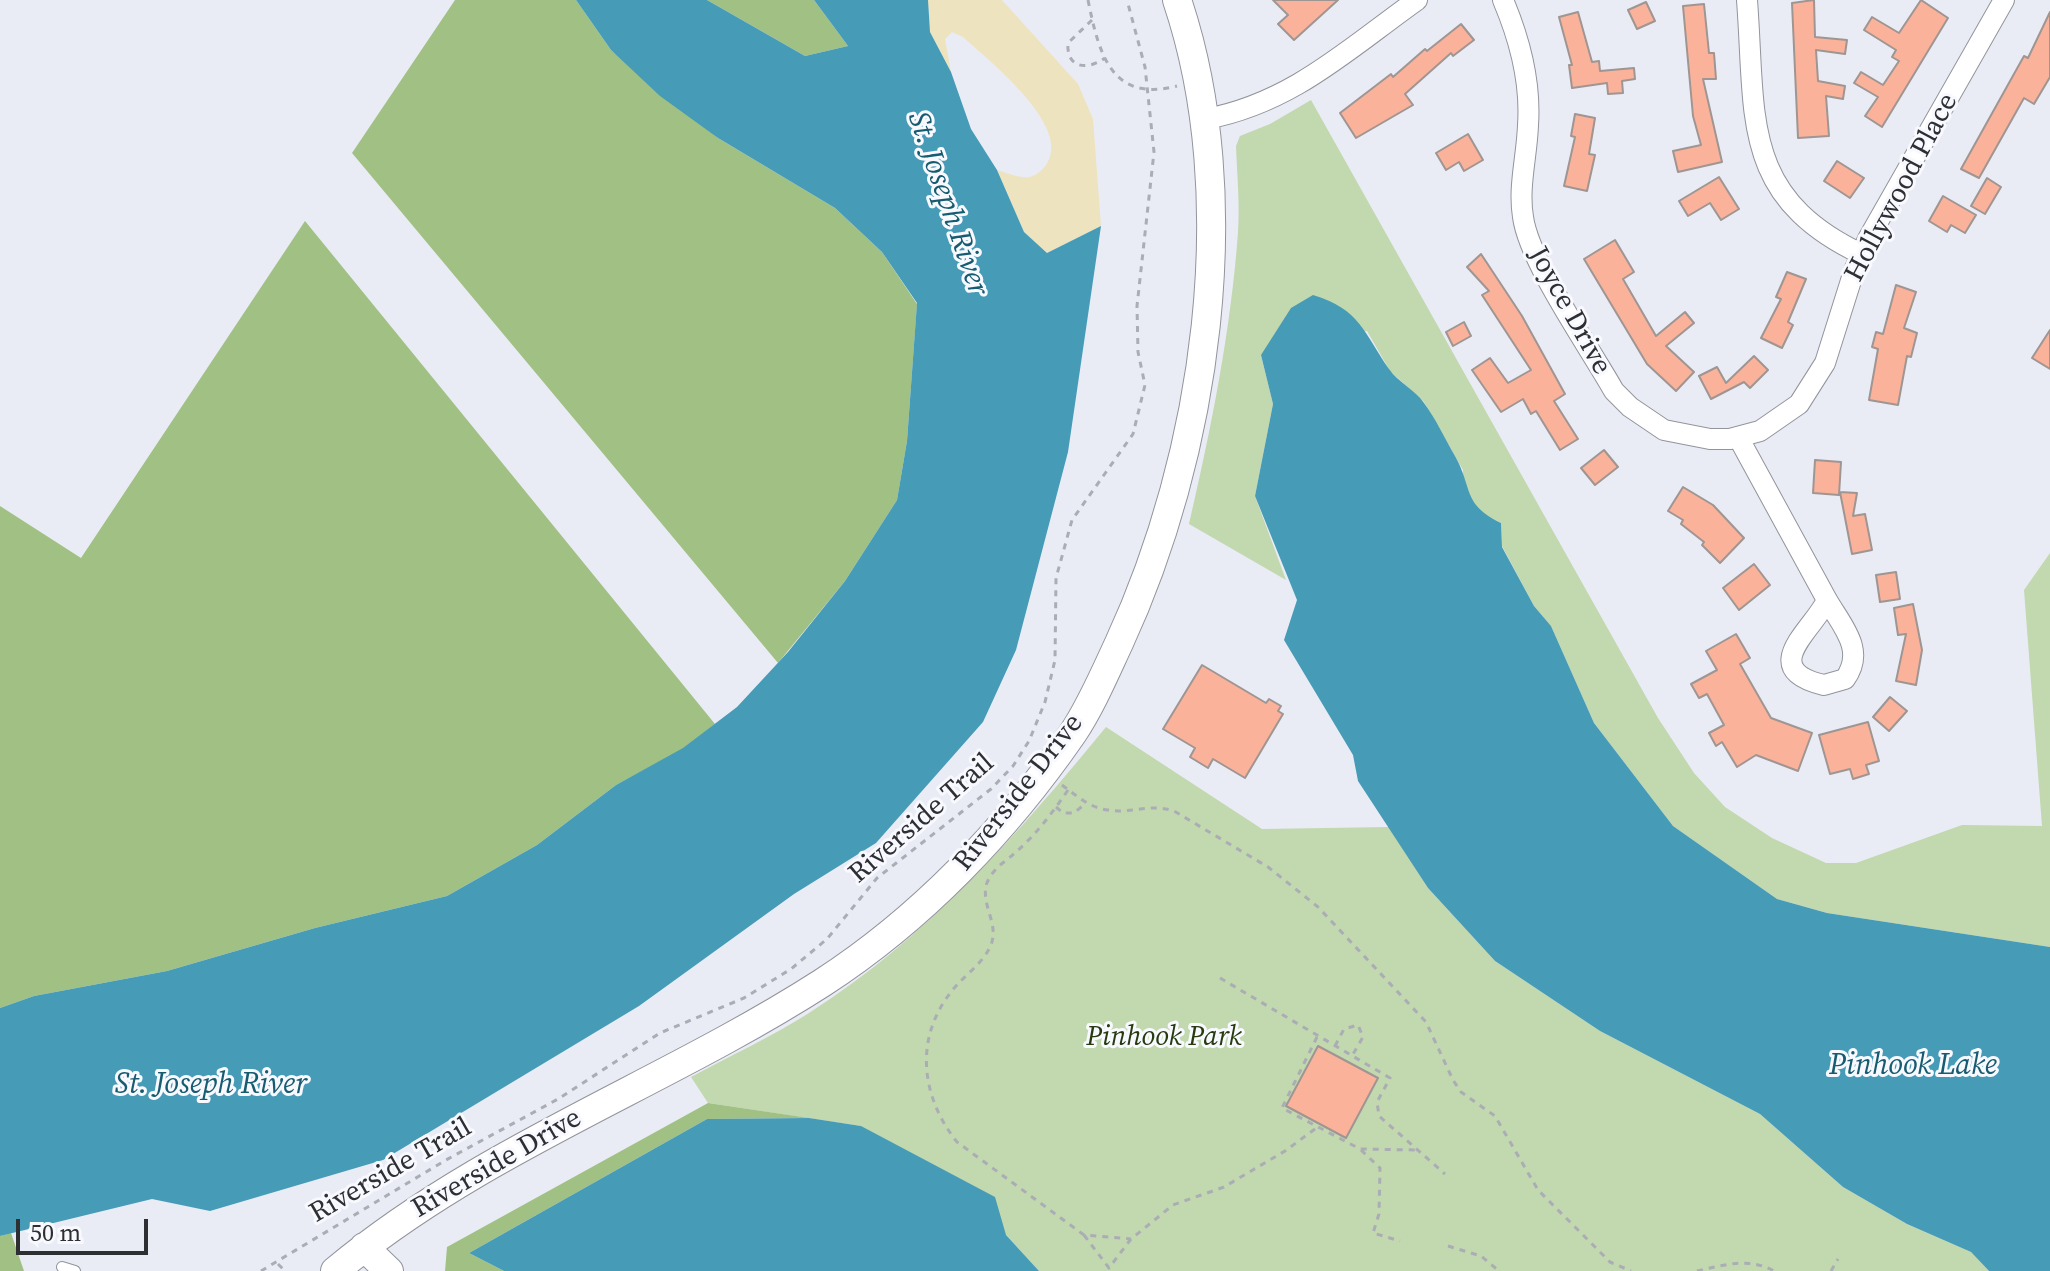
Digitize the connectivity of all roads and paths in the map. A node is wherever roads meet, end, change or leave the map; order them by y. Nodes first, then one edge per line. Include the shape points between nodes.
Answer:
1 (1088, 0) edge
2 (1127, 0) edge
3 (1177, 0) edge
4 (1417, 0) edge
5 (1503, 0) edge
6 (1747, 0) edge
7 (2004, 0) edge
8 (1092, 20) junction
9 (1105, 58) junction
10 (1181, 86) dead end
11 (1148, 92) junction
12 (1206, 119) junction
13 (1861, 254) junction
14 (1738, 437) junction
15 (1827, 600) dead end
16 (1031, 764) junction
17 (1068, 790) junction
18 (1087, 803) junction
19 (1056, 807) junction
20 (1220, 978) dead end
21 (1317, 1037) junction
22 (1335, 1046) junction
23 (1352, 1056) junction
24 (1319, 1126) junction
25 (1360, 1149) junction
26 (1417, 1150) junction
27 (1445, 1174) dead end
28 (1084, 1235) junction
29 (1131, 1239) junction
30 (1400, 1241) dead end
31 (1448, 1246) dead end
32 (364, 1247) junction
33 (1838, 1259) dead end
34 (278, 1264) junction
35 (62, 1267) dead end
36 (1110, 1269) edge
37 (75, 1271) edge
38 (261, 1271) edge
39 (285, 1271) edge
40 (335, 1271) edge
41 (389, 1271) edge
42 (1499, 1271) edge
43 (1631, 1271) edge
44 (1697, 1271) edge
45 (1774, 1271) edge
46 (1831, 1271) edge

1 - 8 path
2 - 11 path, Riverside Trail
3 - 12 street, Riverside Drive
4 - 12 street via 1281,96
5 - 14 street, Joyce Drive via 1528,85 1521,197 1535,256 1614,391 1630,407 1664,430 1687,437
6 - 13 street via 1757,136 1769,174 1797,214
7 - 13 street, Hollywood Place
8 - 9 path
8 - 9 path via 1068,43 1067,54 1071,62 1090,68
9 - 11 path via 1122,82
10 - 11 path
11 - 16 path, Riverside Trail via 1154,152 1137,306 1145,385 1133,434 1072,520 1056,578 1055,660
12 - 16 street, Riverside Drive via 1212,192 1208,294 1173,502 1138,601 1074,731
13 - 14 street, Hollywood Place via 1813,386 1781,419
14 - 15 street
16 - 17 path
16 - 32 street, Riverside Drive via 998,829 947,884 824,982 453,1185
16 - 34 path, Riverside Trail via 956,813 877,878 827,939 791,969 744,998 636,1047 558,1099
17 - 18 path
17 - 19 path
18 - 19 path via 1074,813
18 - 43 path via 1112,811 1158,806 1174,811 1268,867 1318,907 1426,1022 1461,1092 1495,1116 1538,1190 1610,1262
19 - 28 path via 1036,836 997,867 986,884 994,925 991,944 936,1016 925,1048 925,1076 942,1122 957,1142
20 - 21 path
21 - 22 path
21 - 24 path via 1282,1108
22 - 23 path
22 - 23 path via 1344,1029 1358,1025 1363,1037
23 - 26 path via 1390,1078 1377,1111
24 - 25 path
24 - 29 path via 1224,1187 1173,1205
25 - 26 path
25 - 30 path via 1380,1168 1373,1233
26 - 27 path
28 - 29 path
28 - 36 path
29 - 36 path
31 - 42 path via 1481,1256
32 - 40 street, Riverside Drive
32 - 41 street
33 - 46 path
34 - 38 path, Riverside Trail
34 - 39 path
35 - 37 lane
44 - 45 path via 1734,1263 1761,1264

